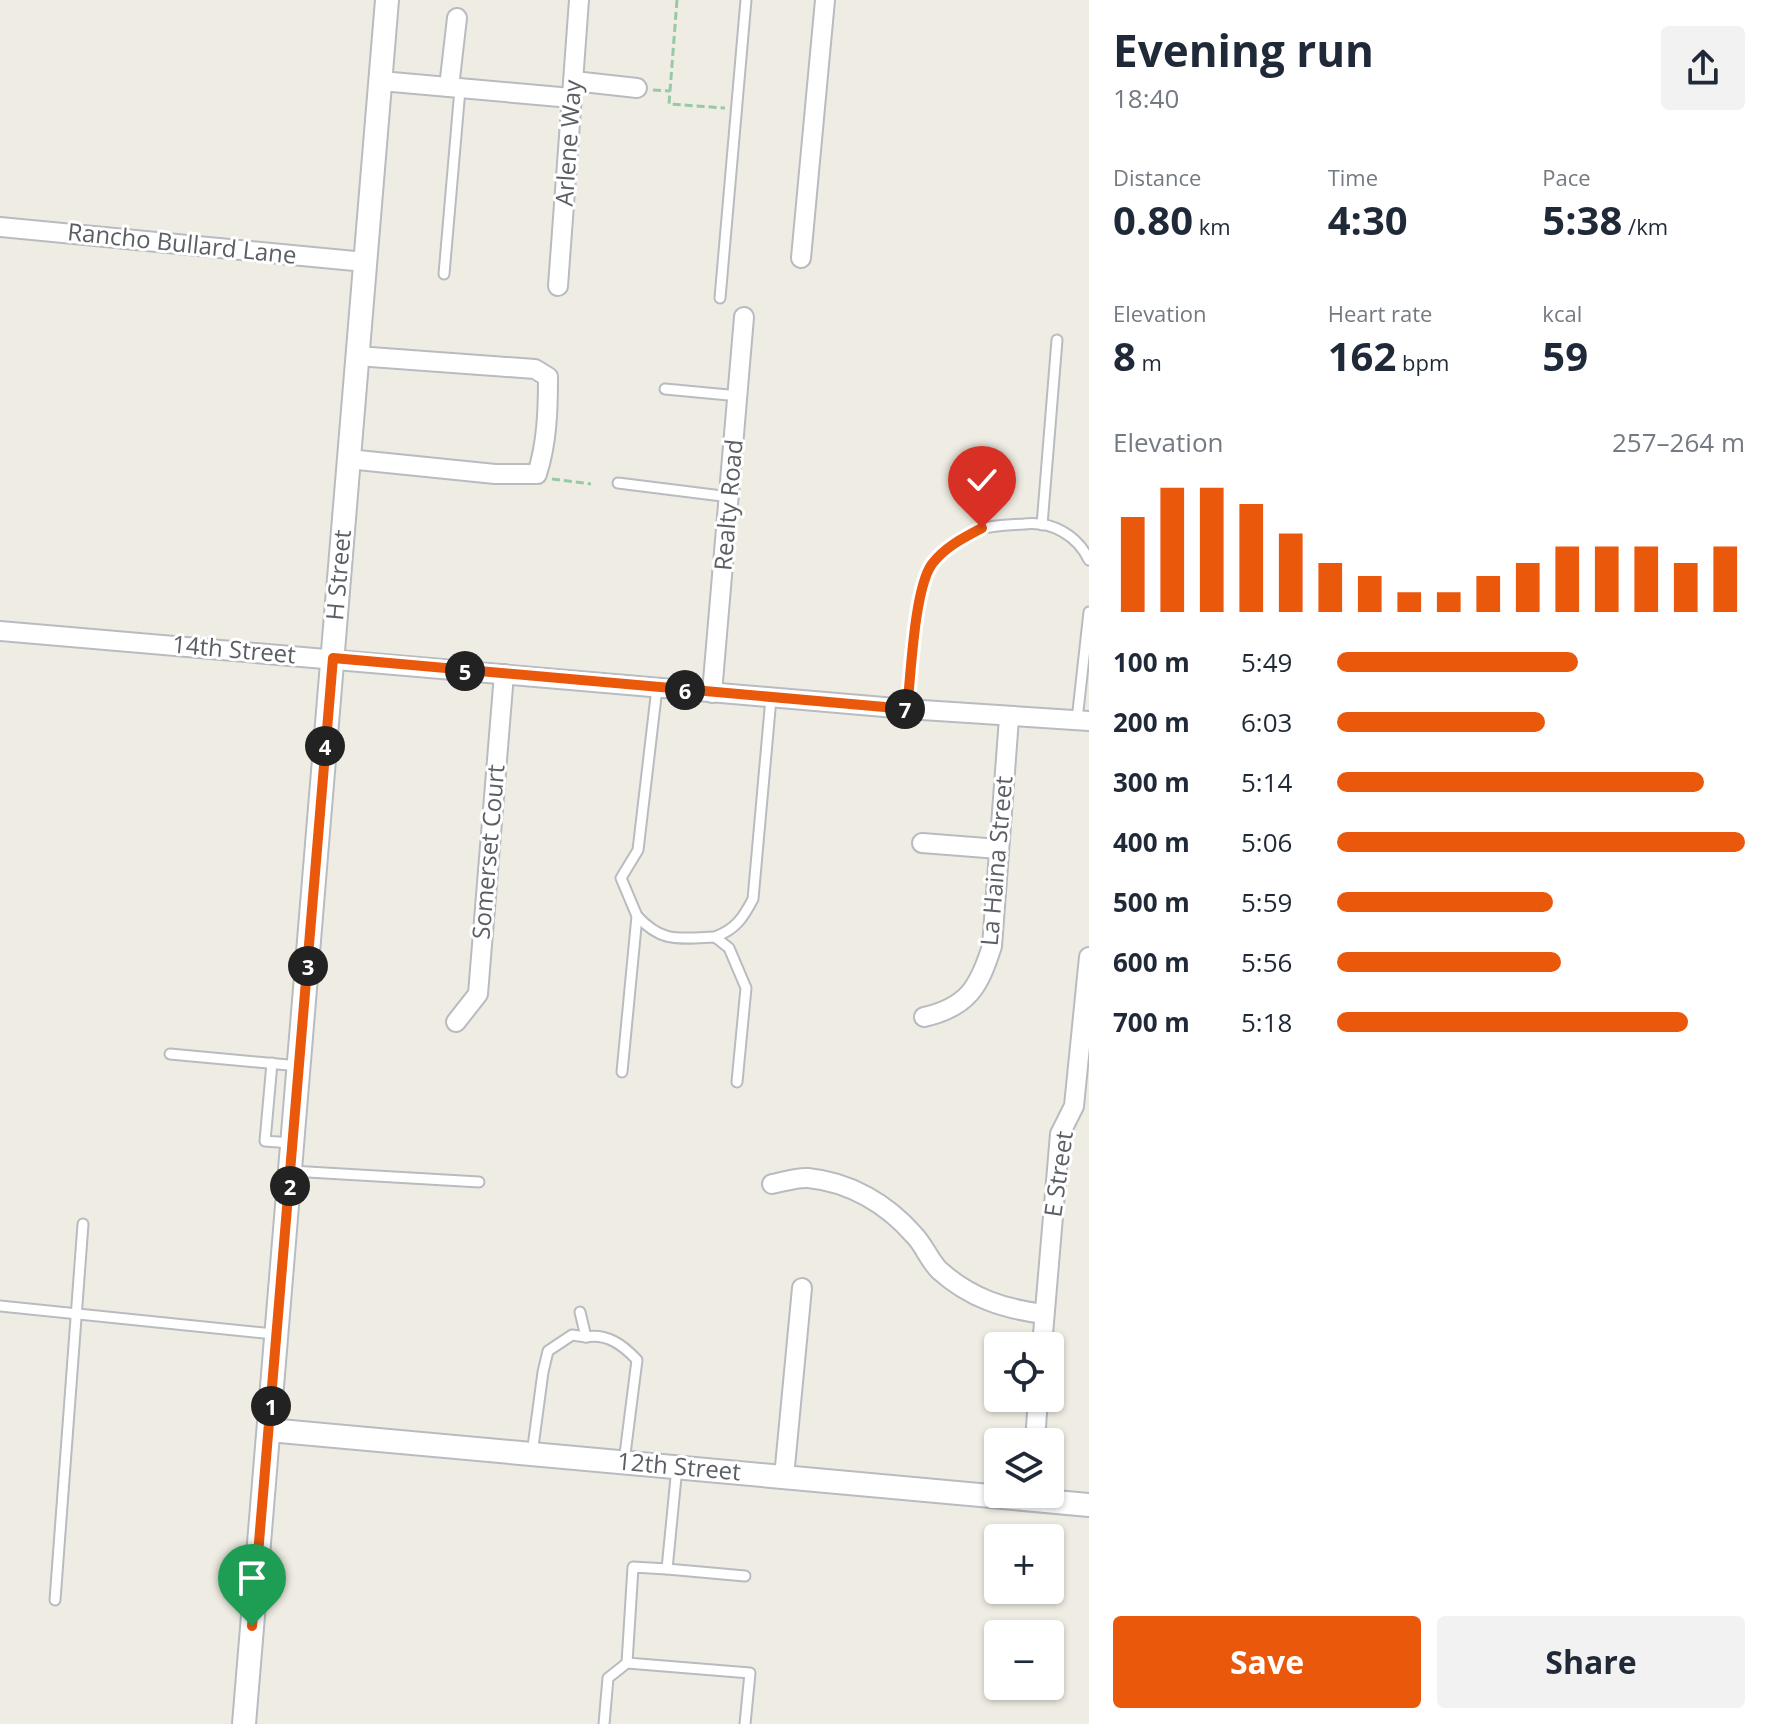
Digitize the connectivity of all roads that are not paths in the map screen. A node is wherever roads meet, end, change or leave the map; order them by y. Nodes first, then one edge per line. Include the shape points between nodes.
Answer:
1 (387, 0) edge
2 (579, 0) edge
3 (746, 0) edge
4 (825, 0) edge
5 (457, 18) dead end
6 (381, 81) junction
7 (454, 88) junction
8 (637, 88) dead end
9 (572, 90) junction
10 (0, 227) edge
11 (801, 258) dead end
12 (365, 262) junction
13 (444, 274) dead end
14 (558, 286) dead end
15 (720, 298) dead end
16 (744, 317) dead end
17 (1057, 340) dead end
18 (357, 356) junction
19 (665, 389) dead end
20 (739, 396) junction
21 (348, 459) junction
22 (618, 483) dead end
23 (730, 497) junction
24 (1042, 525) junction
25 (1089, 560) edge
26 (1089, 612) edge
27 (0, 631) edge
28 (333, 658) junction
29 (504, 674) junction
30 (657, 688) junction
31 (712, 693) junction
32 (771, 698) junction
33 (907, 709) junction
34 (1009, 718) junction
35 (1083, 721) edge
36 (922, 843) dead end
37 (999, 849) junction
38 (637, 916) junction
39 (715, 937) junction
40 (1089, 957) edge
41 (924, 1017) dead end
42 (456, 1022) dead end
43 (170, 1054) dead end
44 (272, 1063) junction
45 (299, 1066) junction
46 (622, 1072) dead end
47 (737, 1082) dead end
48 (1082, 1107) edge
49 (293, 1143) junction
50 (291, 1171) junction
51 (479, 1182) dead end
52 (772, 1184) dead end
53 (83, 1224) dead end
54 (802, 1288) dead end
55 (0, 1306) edge
56 (580, 1312) dead end
57 (77, 1313) junction
58 (1044, 1314) junction
59 (1043, 1332) edge
60 (278, 1334) junction
61 (586, 1337) junction
62 (269, 1430) junction
63 (532, 1454) junction
64 (624, 1462) junction
65 (677, 1467) junction
66 (784, 1477) junction
67 (984, 1493) edge
68 (1064, 1502) edge
69 (1089, 1505) edge
70 (667, 1569) junction
71 (745, 1576) dead end
72 (55, 1600) dead end
73 (627, 1663) junction
74 (244, 1724) edge
75 (604, 1724) edge
76 (745, 1724) edge

1 - 6 street, H Street
2 - 9 street, Arlene Way
3 - 15 lane
4 - 11 street
5 - 7 street
6 - 7 street
6 - 12 street, H Street
7 - 9 street
7 - 13 lane
8 - 9 street
9 - 14 street, Arlene Way
10 - 12 street, Rancho Bullard Lane
12 - 18 street, H Street
16 - 20 street, Realty Road
17 - 24 lane
18 - 21 street, H Street
18 - 21 street via 535,369 548,377 543,455 537,474
19 - 20 lane
20 - 23 street, Realty Road
21 - 28 street, H Street
22 - 23 lane
23 - 31 street, Realty Road
24 - 25 lane via 1066,532
24 - 33 lane via 982,528 955,542 932,565 922,586
26 - 35 lane
27 - 28 street, 14th Street
28 - 29 street, 14th Street
28 - 45 street, H Street
29 - 30 street, 14th Street
29 - 42 street, Somerset Court via 478,994
30 - 31 street, 14th Street
30 - 38 lane via 638,850 621,878
31 - 32 street, 14th Street
32 - 33 street, 14th Street
32 - 39 lane via 753,899 741,922
33 - 34 street, 14th Street
34 - 35 street, 14th Street
34 - 37 street, La Haina Street
36 - 37 street
37 - 41 street, La Haina Street via 992,946 982,976 971,994 944,1012
38 - 39 lane via 666,939
38 - 46 lane
39 - 47 lane via 729,948 746,988
40 - 48 street, E Street
43 - 44 lane
44 - 45 lane
44 - 49 lane via 265,1141
45 - 49 street, H Street
48 - 58 street, E Street via 1060,1134
49 - 50 street, H Street
50 - 51 lane
50 - 60 street, H Street
52 - 58 street via 806,1178 849,1187 883,1204 916,1236 936,1268 968,1293 1005,1309
53 - 57 lane
54 - 66 street
55 - 57 lane
56 - 61 lane
57 - 60 lane
57 - 72 lane
58 - 59 street, E Street
60 - 62 street, H Street
61 - 63 lane via 572,1335 548,1351
61 - 64 lane via 619,1343 637,1360
62 - 63 street, 12th Street
62 - 74 street, H Street
63 - 64 street, 12th Street
64 - 65 street, 12th Street
65 - 66 street, 12th Street
65 - 70 lane
66 - 67 street, 12th Street
68 - 69 street, 12th Street
70 - 71 lane
70 - 73 lane via 633,1567
73 - 75 lane via 608,1678
73 - 76 lane via 750,1673

